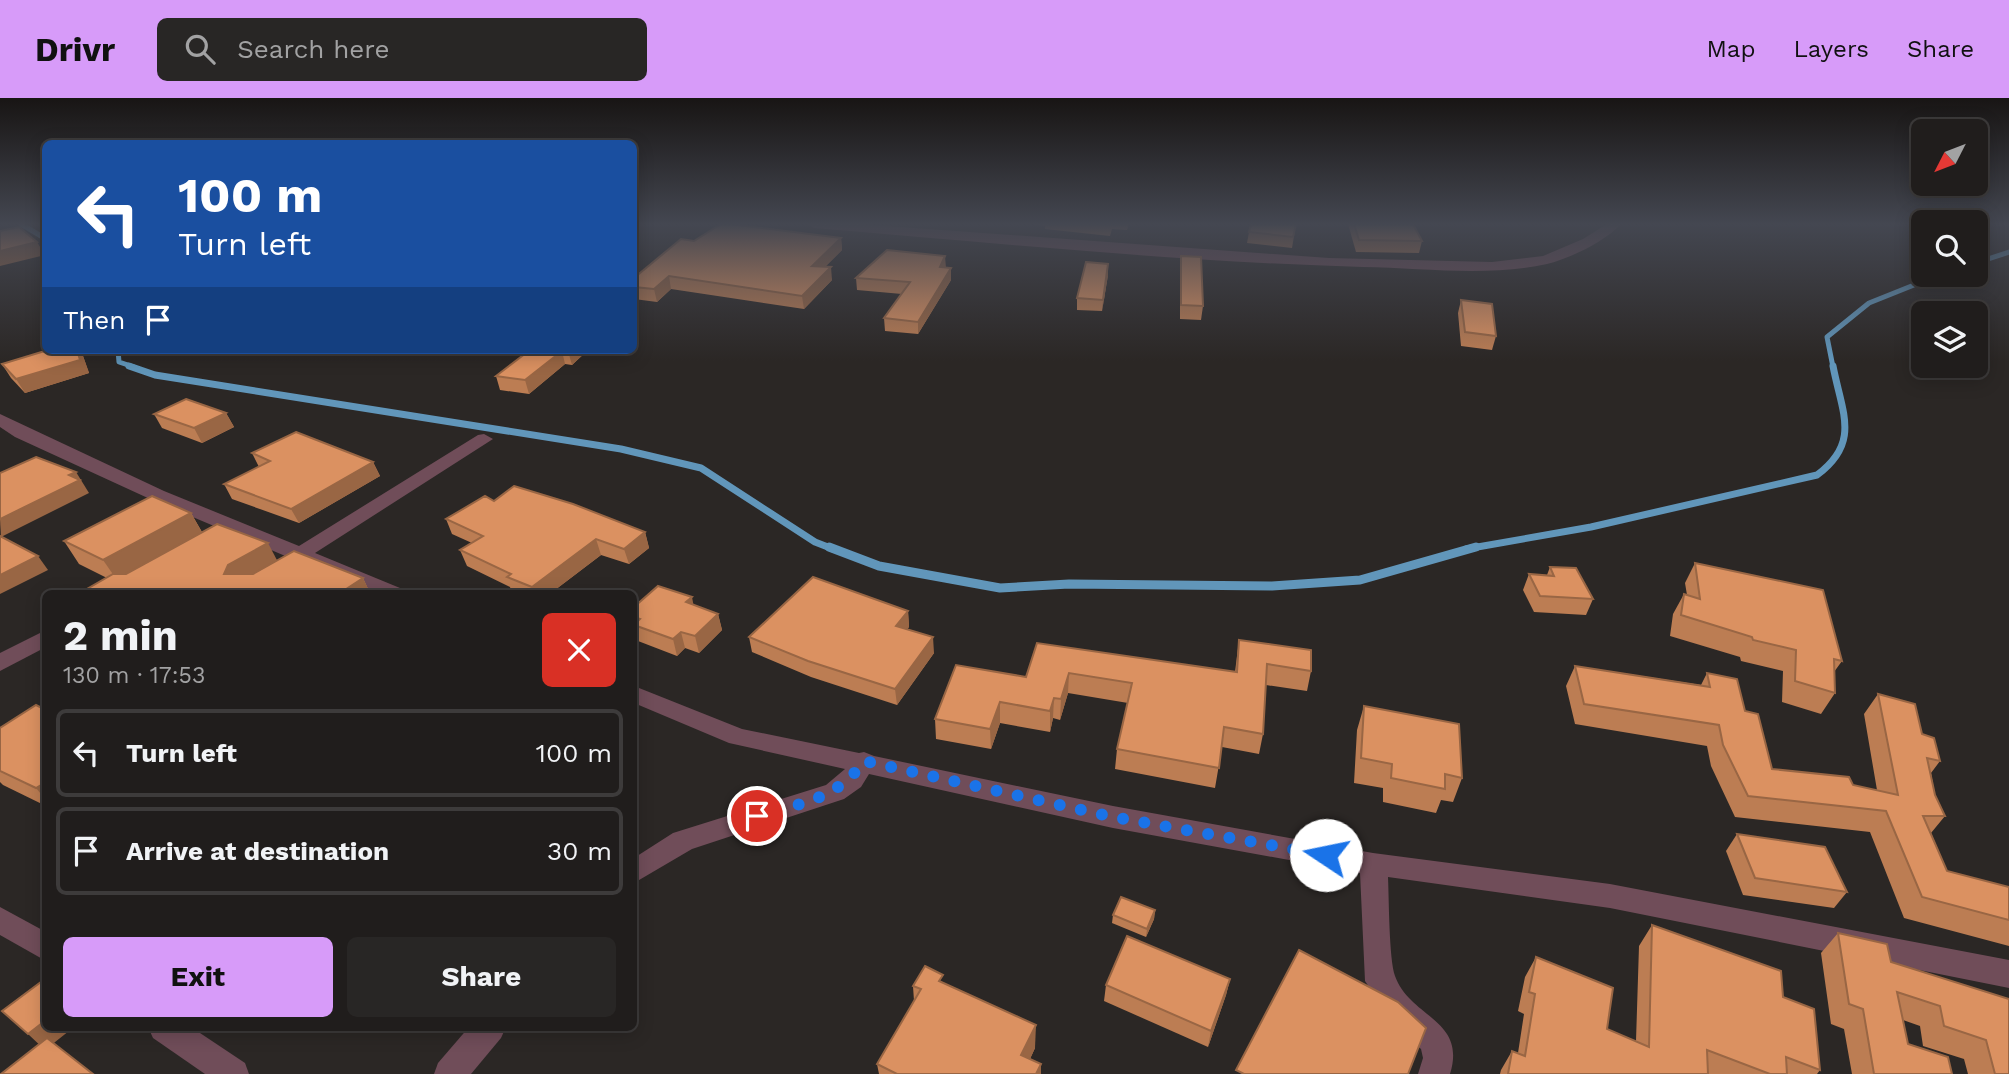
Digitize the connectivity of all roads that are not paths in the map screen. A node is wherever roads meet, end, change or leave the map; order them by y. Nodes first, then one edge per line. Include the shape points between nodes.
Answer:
1 (0, 419) edge
2 (21, 433) junction
3 (484, 439) dead end
4 (0, 444) edge
5 (240, 527) junction
6 (217, 540) edge
7 (302, 552) junction
8 (253, 590) edge
9 (386, 590) edge
10 (42, 639) edge
11 (0, 663) edge
12 (637, 695) edge
13 (864, 761) junction
14 (1373, 864) junction
15 (637, 870) edge
16 (0, 920) edge
17 (42, 946) edge
18 (2009, 974) edge
19 (169, 1031) edge
20 (488, 1031) edge
21 (233, 1074) edge
22 (450, 1074) edge
23 (1434, 1074) edge

1 - 2 street
2 - 4 street
2 - 5 street
3 - 7 street
5 - 6 street
5 - 7 street
7 - 8 street via 296,566
7 - 9 street
10 - 11 street
12 - 13 street via 738,737
13 - 14 street via 1113,817
13 - 15 street via 852,780 835,792 682,841
14 - 18 street via 1610,896
14 - 23 street via 1380,981 1409,1020 1435,1041 1438,1058
16 - 17 street
19 - 21 street
20 - 22 street

